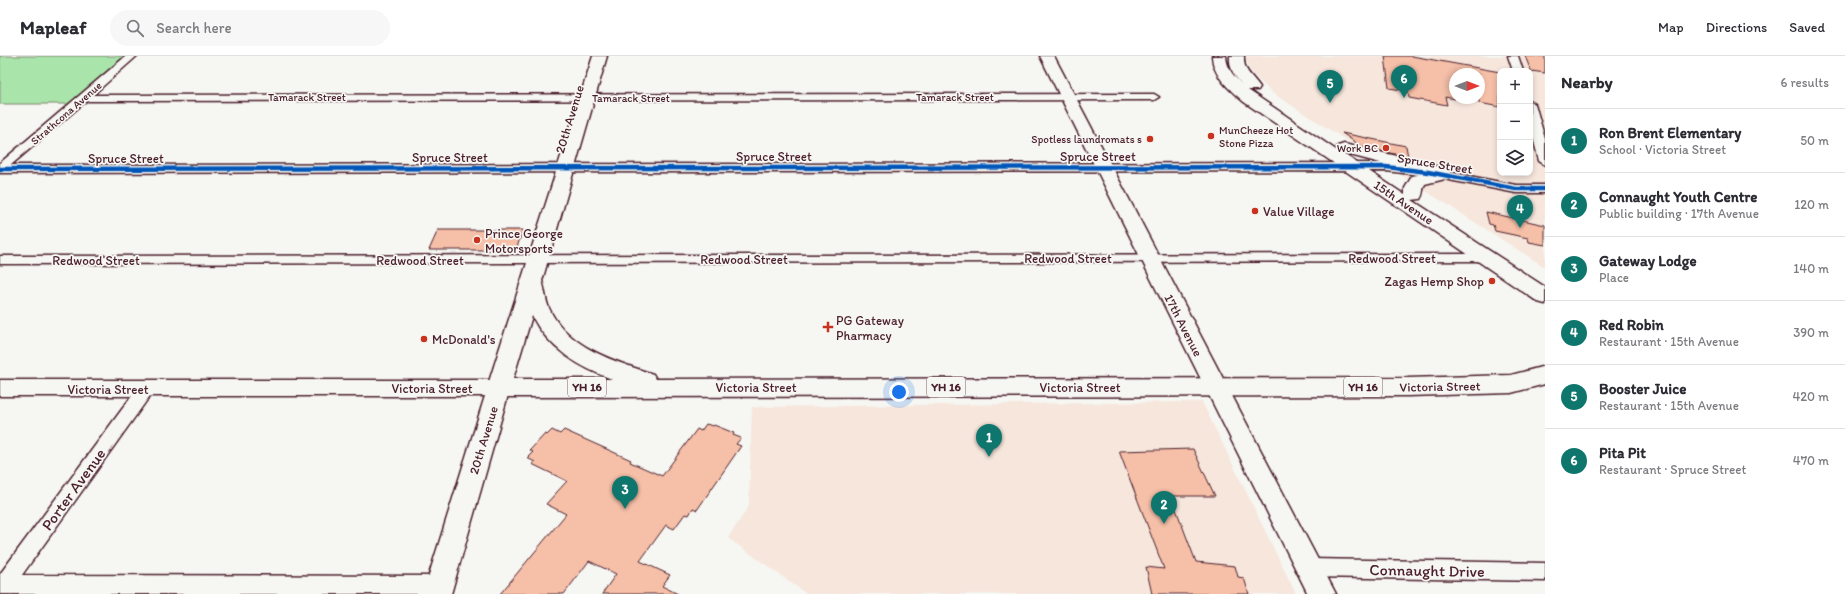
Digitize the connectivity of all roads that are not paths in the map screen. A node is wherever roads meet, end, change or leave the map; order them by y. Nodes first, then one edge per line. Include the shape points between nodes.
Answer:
1 (132, 56) edge
2 (600, 56) edge
3 (1047, 56) edge
4 (1237, 56) edge
5 (1513, 56) edge
6 (1216, 59) edge
7 (1517, 68) edge
8 (1069, 97) junction
9 (1154, 97) dead end
10 (84, 98) junction
11 (586, 98) junction
12 (1533, 115) edge
13 (1344, 149) junction
14 (1545, 161) edge
15 (1103, 167) junction
16 (1352, 167) junction
17 (1372, 167) junction
18 (565, 168) junction
19 (0, 169) edge
20 (1443, 174) junction
21 (1545, 189) edge
22 (1414, 195) junction
23 (1150, 258) junction
24 (1488, 258) junction
25 (0, 260) edge
26 (534, 270) junction
27 (1545, 279) edge
28 (1545, 296) edge
29 (1545, 375) edge
30 (1511, 384) junction
31 (676, 387) junction
32 (1215, 387) junction
33 (0, 388) edge
34 (499, 388) junction
35 (146, 389) junction
36 (1545, 392) edge
37 (1310, 568) junction
38 (1545, 572) edge
39 (1, 586) edge
40 (438, 589) edge
41 (1322, 594) edge

1 - 10 street, Strathcona Avenue
2 - 11 highway, 20th Avenue
3 - 8 street, 17th Avenue
4 - 13 street, 15th Avenue via 1236,64 1242,77 1258,91
5 - 7 street
6 - 16 street, 15th Avenue via 1229,79 1249,99
8 - 9 street, Tamarack Street
8 - 11 street, Tamarack Street
8 - 15 street, 17th Avenue
10 - 11 street, Tamarack Street
10 - 19 street, Strathcona Avenue
11 - 18 highway, 20th Avenue
12 - 14 street
13 - 17 street, 15th Avenue
13 - 20 street
15 - 16 street, Spruce Street
15 - 18 street, Spruce Street
15 - 23 street, 17th Avenue
16 - 17 street, Spruce Street
16 - 24 street, 15th Avenue
17 - 20 street, Spruce Street via 1406,168
17 - 22 street, 15th Avenue
18 - 19 street, Spruce Street
18 - 26 highway, 20th Avenue
20 - 21 street, Spruce Street via 1519,190
20 - 22 street via 1418,180
22 - 27 street, 15th Avenue
23 - 24 street, Redwood Street
23 - 26 street, Redwood Street
23 - 32 street, 17th Avenue
24 - 28 street, 15th Avenue
25 - 26 street, Redwood Street
26 - 31 highway via 538,309 553,331 577,353 626,376
26 - 34 highway, 20th Avenue
29 - 30 highway, Victoria Street / YH 16
30 - 32 highway, Victoria Street / YH 16
30 - 36 highway, Victoria Street / YH 16
31 - 32 highway, Victoria Street / YH 16
31 - 34 highway, Victoria Street / YH 16
32 - 37 street, 17th Avenue
33 - 35 street, Victoria Street
34 - 35 street, Victoria Street
34 - 40 street, 20th Avenue
35 - 39 street, Porter Avenue
37 - 38 street, Connaught Drive
37 - 41 street, 17th Avenue
39 - 40 street

